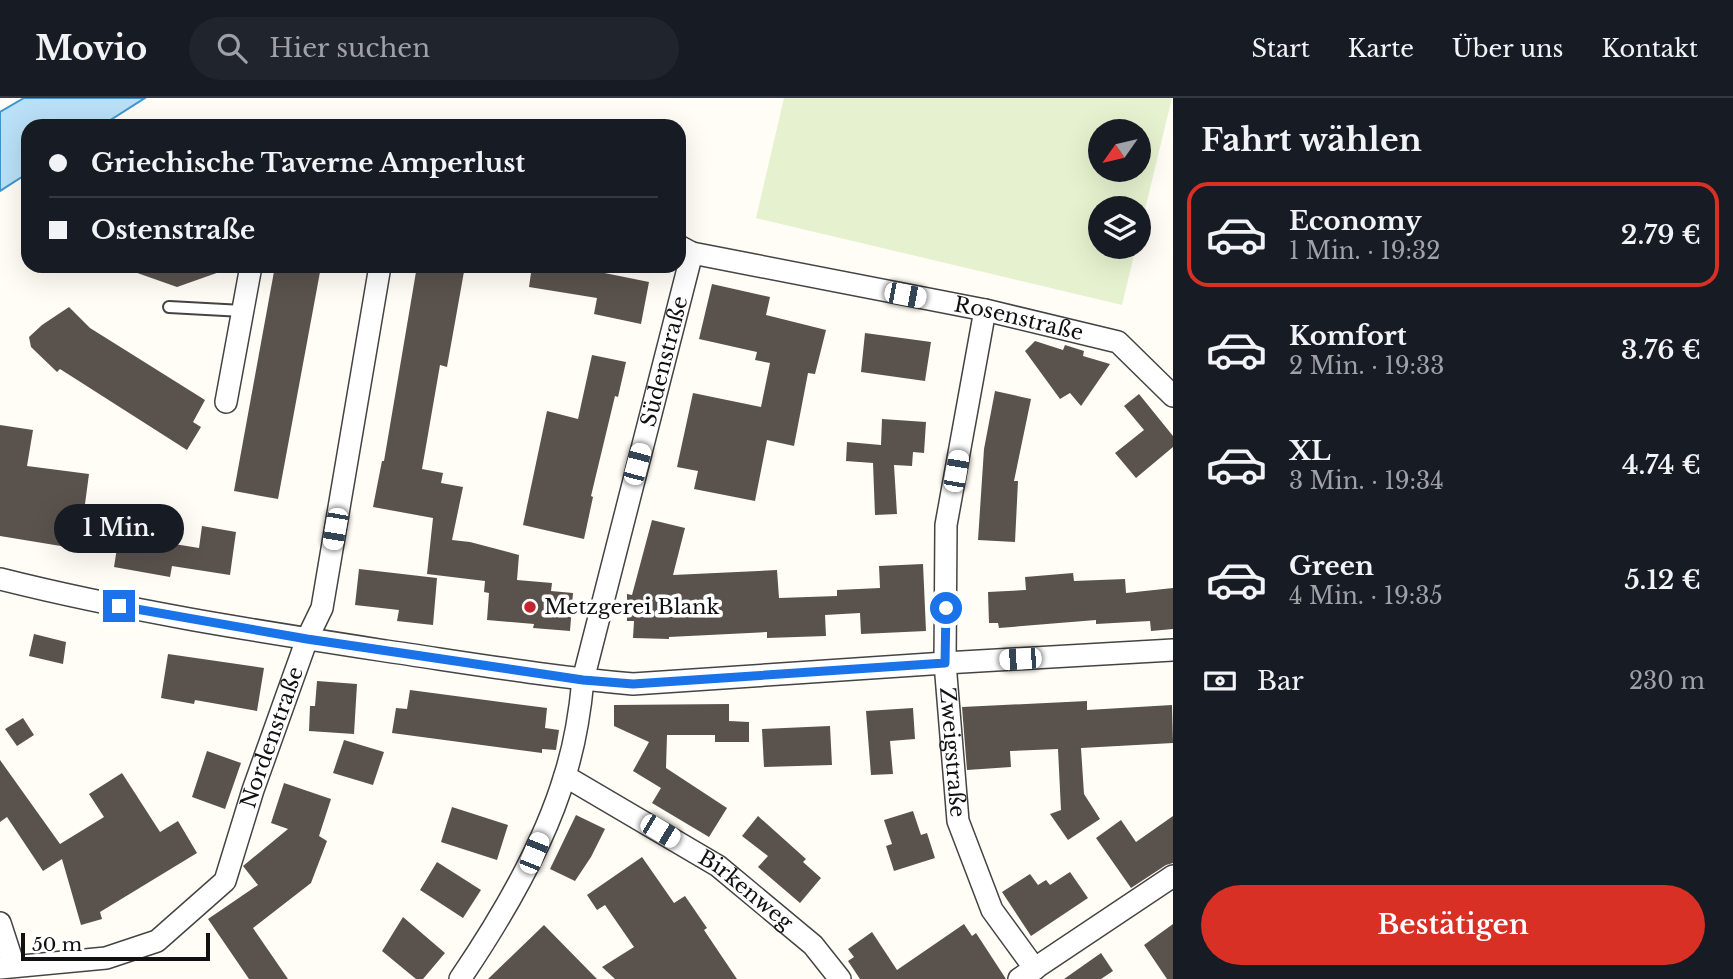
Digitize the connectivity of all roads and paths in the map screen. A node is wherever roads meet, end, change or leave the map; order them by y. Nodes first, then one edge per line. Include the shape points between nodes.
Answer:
1 (686, 250) edge
2 (250, 273) edge
3 (379, 273) edge
4 (680, 273) edge
5 (169, 307) dead end
6 (985, 310) junction
7 (243, 312) junction
8 (1173, 396) edge
9 (226, 402) dead end
10 (0, 579) edge
11 (307, 639) junction
12 (1173, 650) edge
13 (945, 663) junction
14 (583, 680) junction
15 (565, 776) junction
16 (1173, 876) edge
17 (0, 923) edge
18 (7, 967) edge
19 (1027, 974) edge
20 (460, 979) edge
21 (840, 979) edge

1 - 6 street, Rosenstraße
2 - 7 street
3 - 11 street, Nordenstraße via 322,608
4 - 14 street, Südenstraße
5 - 7 lane
6 - 8 street, Rosenstraße via 1118,342
6 - 13 street, Zweigstraße via 946,525
7 - 9 street
10 - 11 street via 66,596
11 - 14 street
11 - 18 street, Nordenstraße via 225,881 158,941 106,958
12 - 13 street
13 - 14 street via 633,684
13 - 19 street, Zweigstraße via 958,821 992,910
14 - 15 street, Südenstraße
15 - 20 street, Südenstraße via 534,853
15 - 21 street, Birkenweg via 719,866 813,945
16 - 19 street
17 - 18 street

